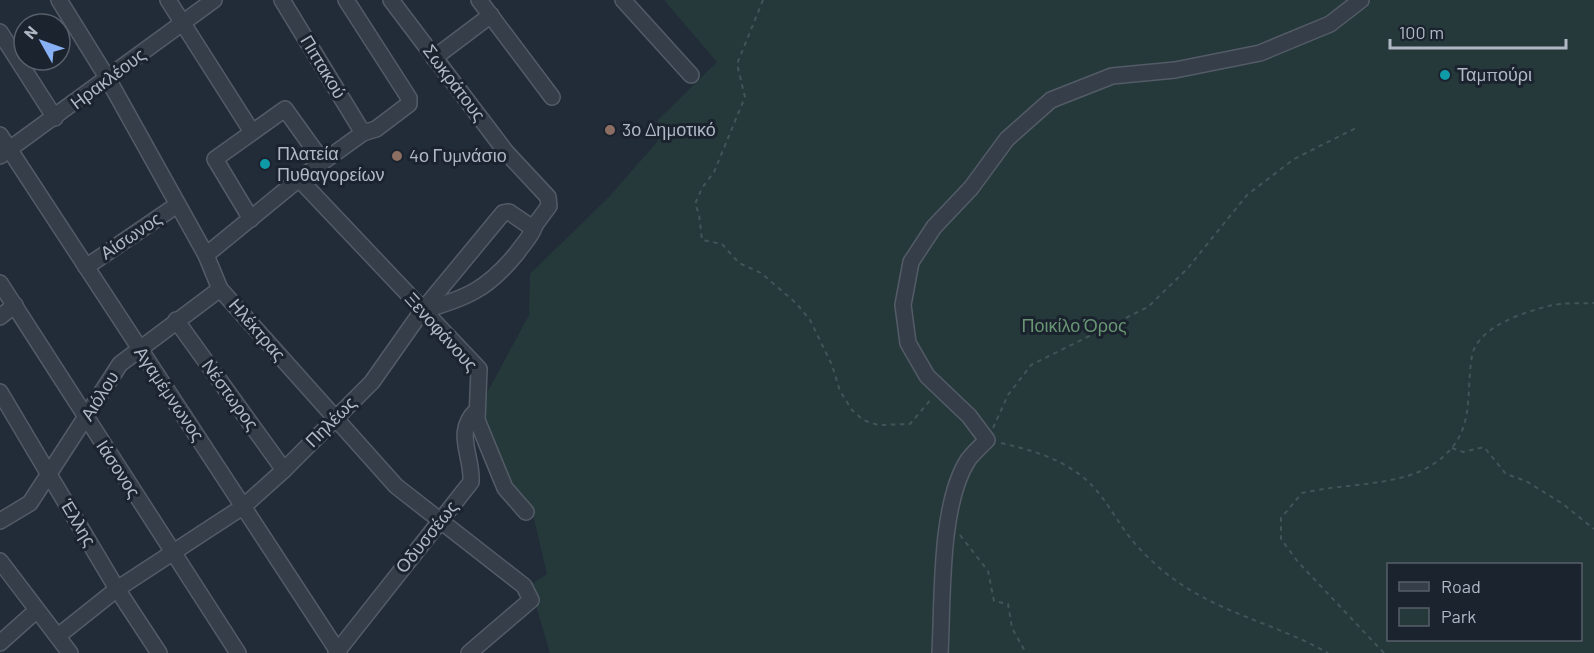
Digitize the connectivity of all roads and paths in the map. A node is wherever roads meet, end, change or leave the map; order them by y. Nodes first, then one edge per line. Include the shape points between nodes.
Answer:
1 (59, 0) edge
2 (168, 0) edge
3 (214, 0) edge
4 (282, 0) edge
5 (346, 0) edge
6 (391, 0) edge
7 (623, 0) edge
8 (763, 0) edge
9 (1361, 0) edge
10 (486, 5) edge
11 (182, 23) junction
12 (0, 32) edge
13 (434, 58) junction
14 (691, 75) dead end
15 (108, 79) junction
16 (552, 97) dead end
17 (55, 118) junction
18 (1358, 127) dead end
19 (252, 132) junction
20 (363, 133) junction
21 (0, 135) edge
22 (5, 152) edge
23 (323, 162) junction
24 (299, 179) junction
25 (177, 205) junction
26 (251, 219) junction
27 (535, 225) junction
28 (206, 255) junction
29 (86, 267) junction
30 (0, 283) edge
31 (220, 289) junction
32 (1594, 303) edge
33 (15, 305) junction
34 (422, 311) junction
35 (0, 317) edge
36 (176, 320) junction
37 (138, 349) junction
38 (940, 389) junction
39 (0, 392) edge
40 (477, 410) junction
41 (85, 418) junction
42 (335, 418) junction
43 (987, 440) junction
44 (1452, 448) junction
45 (284, 470) junction
46 (49, 475) junction
47 (244, 506) junction
48 (526, 512) dead end
49 (0, 521) edge
50 (438, 522) junction
51 (949, 525) junction
52 (1594, 529) edge
53 (174, 553) junction
54 (0, 561) edge
55 (117, 590) junction
56 (37, 610) junction
57 (58, 636) junction
58 (0, 643) edge
59 (338, 652) edge
60 (70, 653) edge
61 (159, 653) edge
62 (238, 653) edge
63 (469, 653) edge
64 (940, 653) edge
65 (1026, 653) edge
66 (1328, 653) edge
67 (1384, 653) edge

1 - 15 street, Ηλέκτρας
2 - 11 street
3 - 11 street, Ηρακλέους
4 - 20 street, Πιττακού
5 - 20 street via 409,98 409,104 376,129
6 - 13 street, Σωκράτους
7 - 14 street
8 - 38 path via 737,64 745,97 714,172 695,204 702,240 722,244 739,263 761,273 796,303 810,320 840,391 863,420 878,425 910,424
9 - 38 street via 1330,24 1260,53 1175,70 1112,76 1051,100 1007,139 934,227 911,262 903,304 908,343 927,376
10 - 13 street
10 - 16 street
11 - 15 street, Ηρακλέους
11 - 19 street
12 - 17 street
13 - 27 street, Σωκράτους via 506,152 548,197 549,206
15 - 17 street, Ηρακλέους
15 - 25 street, Ηλέκτρας
17 - 22 street, Ηρακλέους
18 - 43 path via 1294,159 1247,195 1187,268 1148,307 1031,365 1008,395
19 - 23 street via 285,109
19 - 26 street via 215,159
20 - 23 street
21 - 22 street, Αγαμέμνωνος
22 - 29 street, Αγαμέμνωνος
23 - 24 street
24 - 26 street
24 - 34 street, Ξενοφάνους
25 - 28 street, Ηλέκτρας
25 - 29 street, Αίσωνος
26 - 28 street
27 - 34 street via 500,274 480,290
27 - 34 street, Πηλέως via 528,225 509,212 503,213
28 - 31 street, Ηλέκτρας
29 - 37 street, Αγαμέμνωνος
30 - 33 street, Ιάσονος
31 - 36 street, Αιόλου
31 - 42 street, Ηλέκτρας
32 - 44 path via 1550,305 1510,319 1485,334 1472,354 1468,416
33 - 35 street
33 - 41 street, Ιάσονος
34 - 40 street, Ξενοφάνους via 479,369
34 - 42 street, Πηλέως via 372,382
36 - 37 street, Αιόλου
36 - 45 street, Νέστωρος
37 - 41 street, Αιόλου via 120,364
37 - 47 street, Αγαμέμνωνος
38 - 43 street via 969,416
39 - 46 street, Έλλης
40 - 48 street, Ξενοφάνους via 477,420 505,488
40 - 50 street, Οδυσσέως via 466,424 464,439 471,482
41 - 46 street, Αιόλου
41 - 53 street, Ιάσονος
42 - 45 street, Πηλέως
42 - 50 street, Ηλέκτρας via 374,464
43 - 51 street via 968,460 955,491
43 - 66 path via 1040,452 1084,478 1137,546 1175,580 1223,608 1304,639
44 - 52 path via 1463,452 1484,447 1506,474 1563,504
44 - 67 path via 1435,463 1409,476 1302,493 1281,518 1281,539 1298,562
45 - 47 street, Πηλέως
46 - 49 street, Αιόλου via 30,503
46 - 55 street, Έλλης
47 - 53 street, Πηλέως
47 - 59 street, Αγαμέμνωνος
50 - 59 street, Οδυσσέως
50 - 63 street, Ηλέκτρας via 524,586 531,600
51 - 64 street
51 - 65 path via 988,571 994,601 1008,604 1012,628
53 - 55 street, Πηλέως
53 - 62 street, Ιάσονος
54 - 56 street
55 - 57 street, Πηλέως
55 - 61 street, Έλλης
56 - 57 street
56 - 58 street
57 - 60 street

